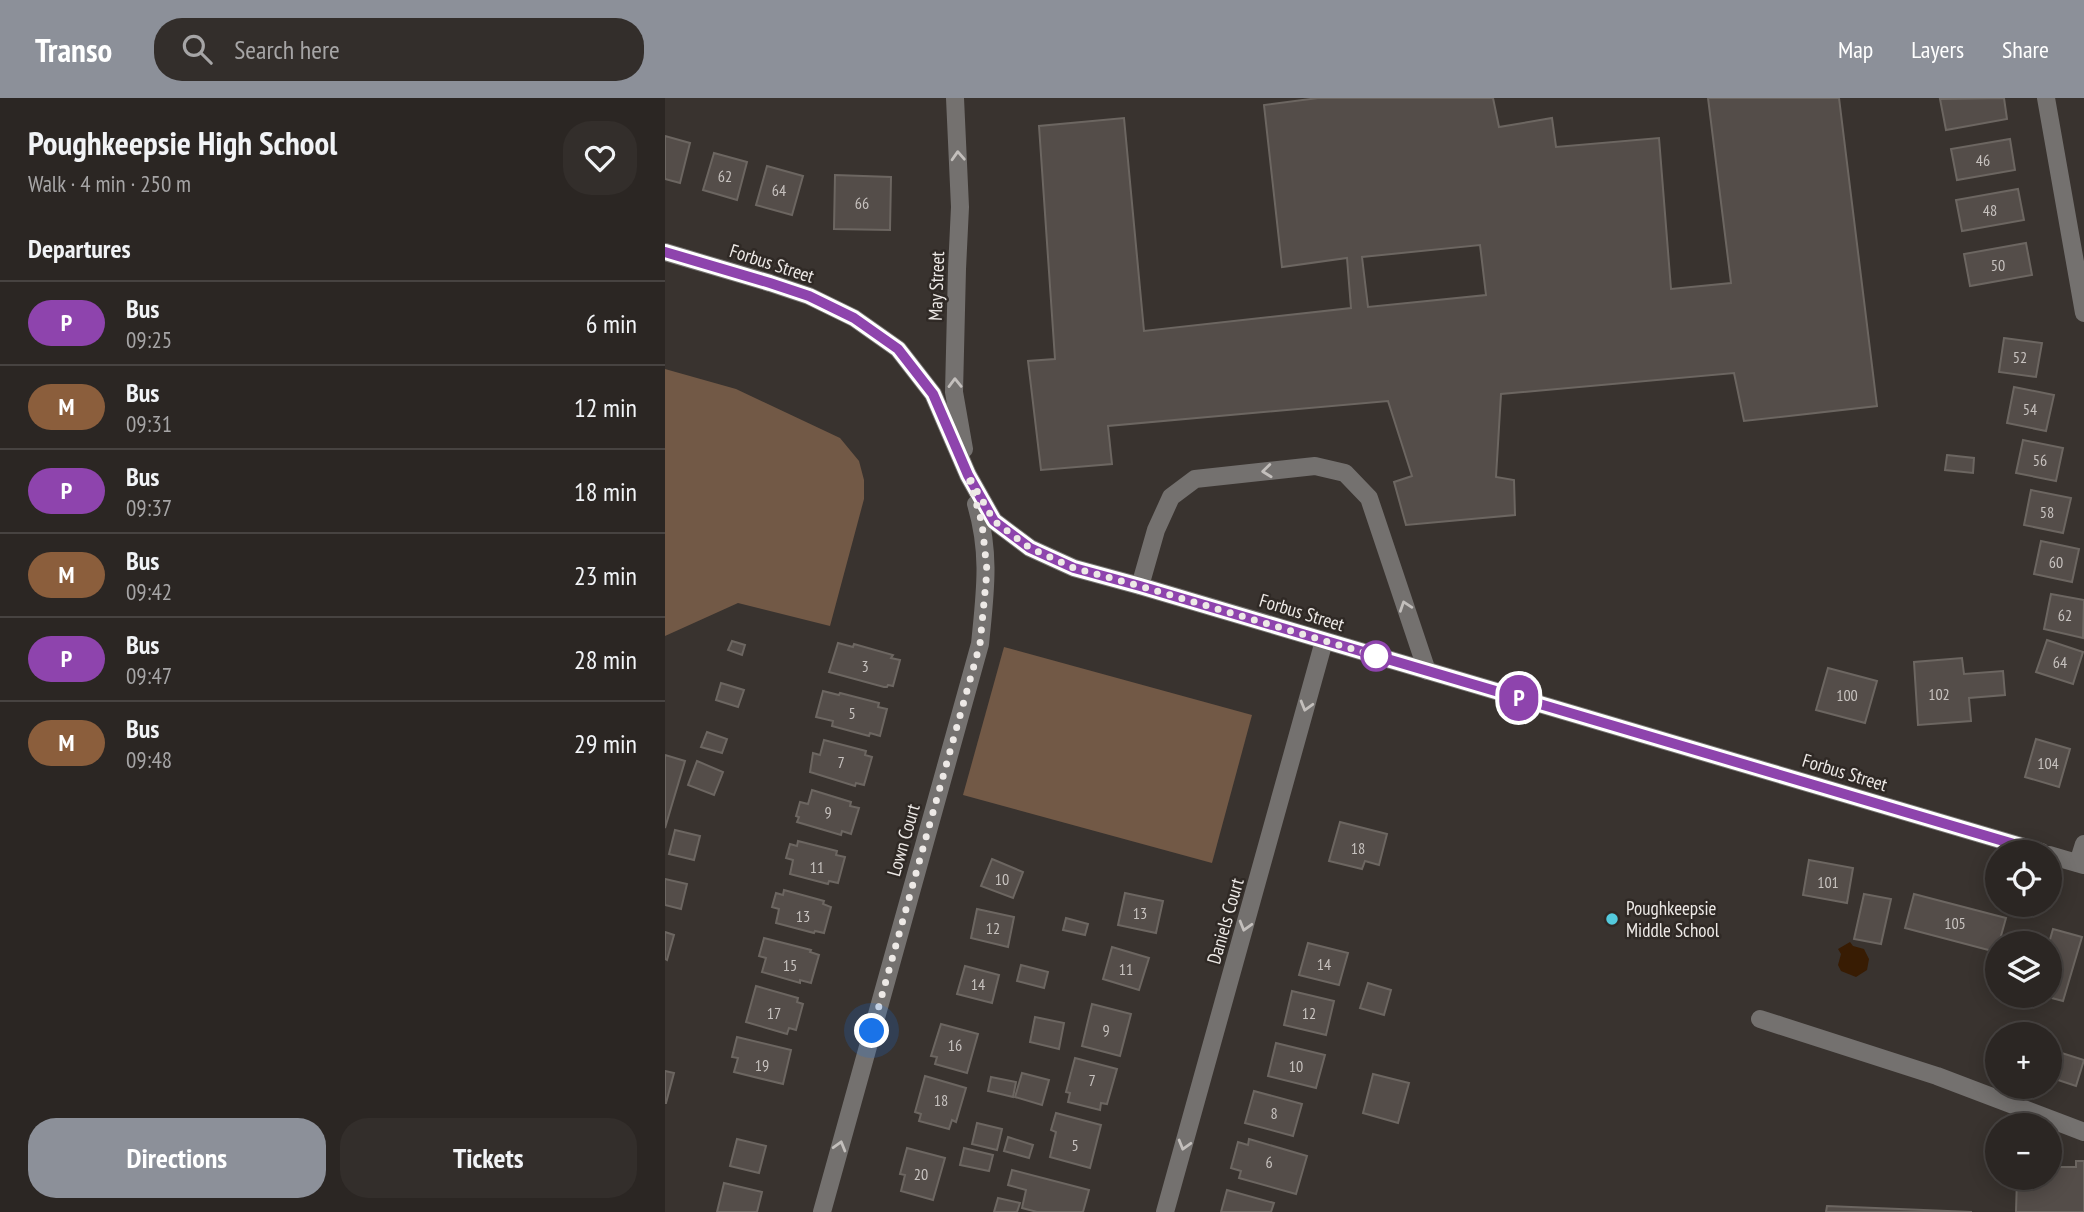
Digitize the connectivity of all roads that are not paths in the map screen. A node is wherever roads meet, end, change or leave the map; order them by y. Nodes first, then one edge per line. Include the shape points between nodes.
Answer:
1 (955, 98) edge
2 (2046, 98) edge
3 (665, 252) edge
4 (2084, 313) edge
5 (968, 475) junction
6 (1140, 586) junction
7 (1324, 641) junction
8 (1427, 671) junction
9 (2000, 840) edge
10 (2084, 844) edge
11 (2062, 859) edge
12 (2081, 864) edge
13 (1760, 1019) dead end
14 (2084, 1132) edge
15 (822, 1212) edge
16 (1165, 1212) edge

5 -> 1 street, May Street via 954,392 960,207
2 - 4 street
3 - 5 street, Forbus Street via 809,296 854,318 898,349 933,394
5 - 6 street, Forbus Street via 994,521 1030,548 1074,568
15 -> 5 street, Lown Court via 980,644 987,571 982,523
6 - 7 street, Forbus Street
8 -> 6 street via 1369,498 1345,473 1315,466 1195,479 1171,497
7 - 8 street, Forbus Street
7 -> 16 street, Daniels Court
8 - 9 street, Forbus Street
10 - 12 street
11 - 12 street
13 - 14 street via 1937,1076

